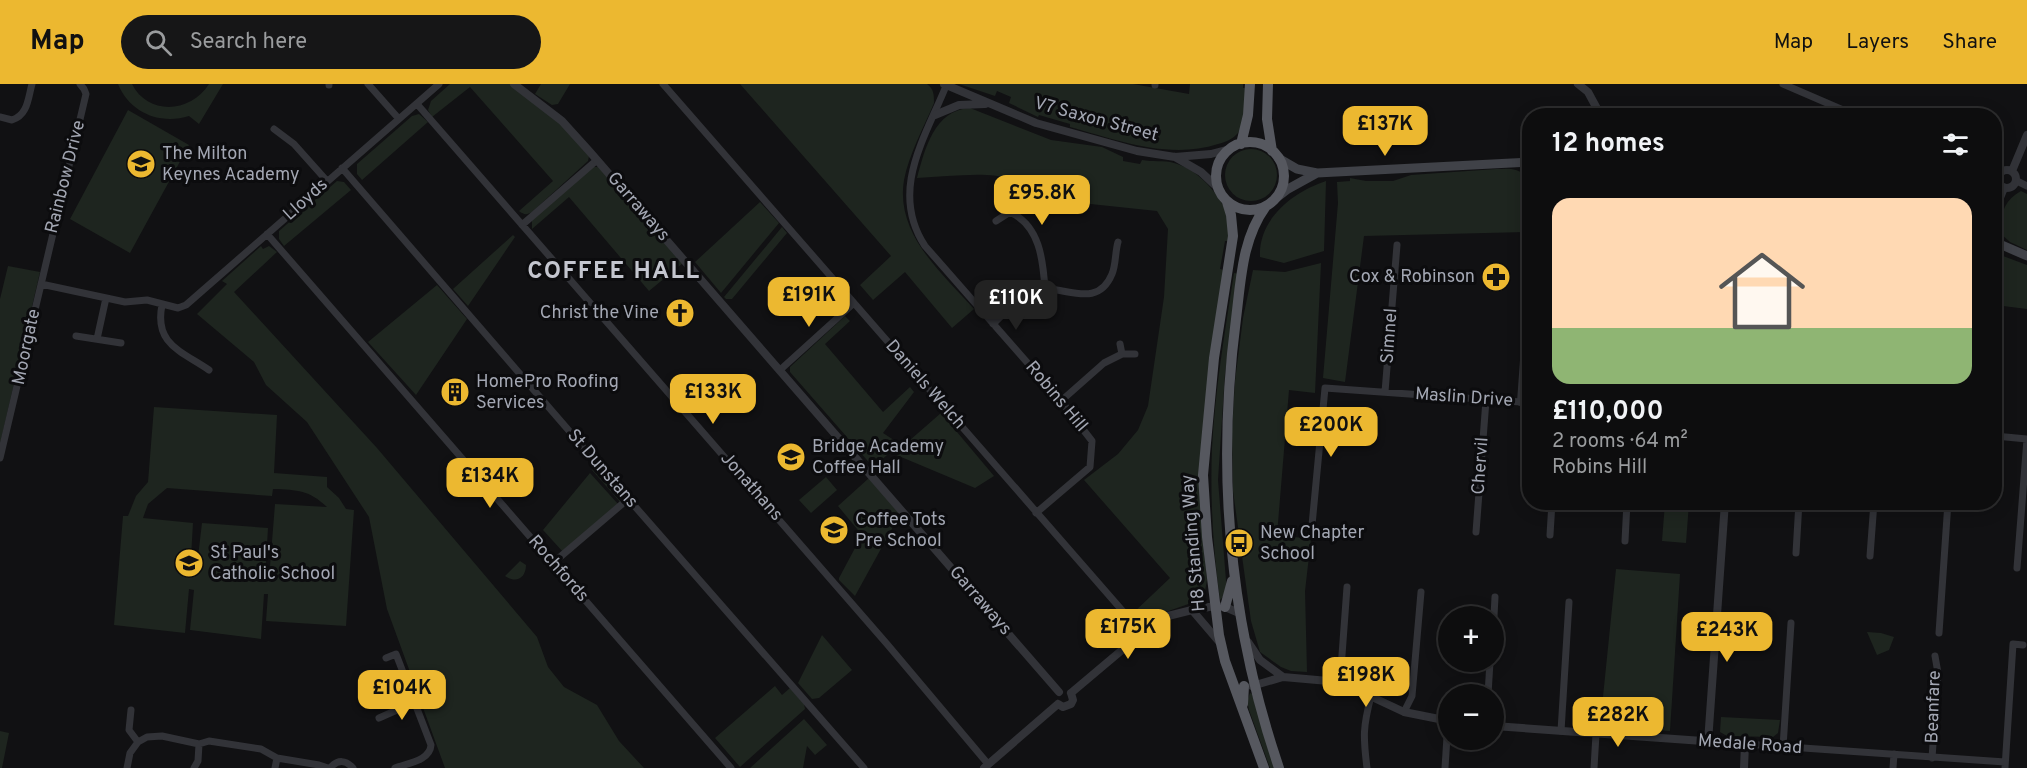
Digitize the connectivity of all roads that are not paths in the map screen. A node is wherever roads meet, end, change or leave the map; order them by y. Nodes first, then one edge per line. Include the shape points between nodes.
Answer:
1 (32, 84) edge
2 (80, 84) edge
3 (368, 84) edge
4 (439, 84) edge
5 (514, 84) edge
6 (663, 84) edge
7 (1578, 84) edge
8 (1783, 84) edge
9 (945, 85) edge
10 (1250, 85) edge
11 (1268, 87) edge
12 (417, 104) junction
13 (988, 104) junction
14 (1597, 108) edge
15 (1838, 108) edge
16 (935, 115) junction
17 (0, 117) edge
18 (399, 119) junction
19 (274, 129) dead end
20 (2027, 135) edge
21 (1235, 146) junction
22 (1275, 154) junction
23 (1175, 157) junction
24 (597, 159) junction
25 (1522, 162) edge
26 (342, 168) junction
27 (2012, 171) junction
28 (2002, 172) edge
29 (1318, 173) junction
30 (327, 181) junction
31 (2016, 181) junction
32 (2027, 186) edge
33 (1218, 188) junction
34 (2004, 188) joint
35 (2002, 193) edge
36 (1275, 199) junction
37 (1227, 202) junction
38 (1266, 206) junction
39 (996, 221) dead end
40 (522, 225) junction
41 (267, 234) junction
42 (1118, 242) dead end
43 (1397, 245) dead end
44 (2002, 245) edge
45 (2027, 256) edge
46 (43, 271) joint
47 (40, 284) junction
48 (1045, 289) junction
49 (106, 298) junction
50 (854, 303) junction
51 (166, 306) junction
52 (993, 324) junction
53 (75, 336) dead end
54 (97, 339) junction
55 (121, 343) dead end
56 (1120, 344) dead end
57 (1122, 354) junction
58 (1135, 354) dead end
59 (208, 370) dead end
60 (780, 370) junction
61 (1385, 392) junction
62 (1486, 399) junction
63 (1061, 401) junction
64 (1522, 402) edge
65 (2002, 437) edge
66 (2027, 439) edge
67 (0, 458) edge
68 (628, 499) junction
69 (1552, 510) edge
70 (1627, 510) edge
71 (1725, 510) edge
72 (1799, 510) edge
73 (1873, 510) edge
74 (1947, 510) edge
75 (1036, 513) junction
76 (1312, 525) dead end
77 (1476, 532) dead end
78 (1550, 535) dead end
79 (1625, 542) dead end
80 (1796, 553) dead end
81 (1870, 556) dead end
82 (553, 563) junction
83 (2017, 568) dead end
84 (1233, 575) junction
85 (1347, 587) dead end
86 (1421, 592) dead end
87 (1495, 597) dead end
88 (1569, 602) dead end
89 (1495, 606) edge
90 (1220, 607) junction
91 (1192, 610) junction
92 (1239, 613) junction
93 (1791, 623) dead end
94 (1141, 632) junction
95 (1939, 633) dead end
96 (1218, 638) junction
97 (2022, 645) dead end
98 (1251, 655) junction
99 (1935, 656) dead end
100 (386, 658) dead end
101 (1283, 677) junction
102 (1232, 682) junction
103 (1340, 682) junction
104 (1250, 686) junction
105 (1059, 692) junction
106 (1071, 693) junction
107 (1371, 696) junction
108 (415, 702) junction
109 (1058, 704) junction
110 (131, 710) dead end
111 (1404, 712) junction
112 (1244, 713) junction
113 (379, 718) dead end
114 (1438, 719) edge
115 (1504, 727) edge
116 (1561, 731) junction
117 (1596, 734) junction
118 (138, 742) junction
119 (1708, 742) junction
120 (199, 744) junction
121 (1745, 744) junction
122 (1783, 747) junction
123 (1447, 750) edge
124 (1894, 754) junction
125 (277, 758) junction
126 (1932, 758) junction
127 (2005, 765) edge
128 (986, 766) edge
129 (127, 768) edge
130 (194, 768) edge
131 (275, 768) edge
132 (329, 768) edge
133 (353, 768) edge
134 (395, 768) edge
135 (731, 768) edge
136 (864, 768) edge
137 (1264, 768) edge
138 (1278, 768) edge
139 (1367, 768) edge
140 (1445, 768) edge
141 (1594, 768) edge
142 (1744, 768) edge
143 (1893, 768) edge

1 - 17 street via 22,115 12,120
2 - 46 street, Rainbow Drive via 86,94
3 - 18 street
4 - 12 street, Lloyds
5 - 24 street, Garraways via 562,121
6 - 50 street, Daniels Welch
7 - 14 street
8 - 15 street
9 - 13 street, V7 Saxon Street
9 - 16 street, Robins Hill
10 - 21 highway via 1248,115
11 - 22 highway via 1267,119
12 - 18 street, Lloyds
12 - 40 street, Jonathans
13 - 16 street via 959,105
13 - 23 street, V7 Saxon Street via 1068,133
16 - 52 street, Robins Hill via 908,186 915,229 925,246
18 - 26 street, Lloyds
19 - 30 street via 294,144
20 - 27 street
21 - 22 highway via 1257,143
21 - 23 street, V7 Saxon Street via 1211,154
21 - 33 highway via 1219,162
22 - 29 main road via 1297,169
22 - 36 highway via 1283,174
23 - 33 street, V7 Saxon Street via 1201,172
24 - 40 street
24 - 60 street, Garraways
25 - 29 main road
26 - 30 street, Lloyds
26 - 68 street, St Dunstans
27 - 28 street
27 - 31 street
29 - 36 main road
30 - 41 street, Lloyds
31 - 32 street
31 - 34 street via 2013,187
33 - 37 highway
34 - 35 street
36 - 38 highway
37 - 38 highway via 1246,210
37 - 90 highway, H8 Standing Way via 1232,243 1214,358 1203,475 1207,537
38 - 84 highway, H8 Standing Way via 1247,243 1230,361 1226,454
39 - 48 street via 1010,212 1038,241
40 - 128 street, Jonathans via 887,644
41 - 51 street, Lloyds via 196,298 178,308
41 - 82 street, Rochfords
42 - 48 street via 1113,272 1098,291 1085,295
43 - 61 street, Simnel
44 - 45 main road
46 - 47 street, Moorgate
47 - 49 street
47 - 67 street, Moorgate
48 - 52 street via 1023,297
49 - 51 street via 125,302 147,300
49 - 54 street
50 - 60 street
50 - 75 street, Daniels Welch
51 - 59 street via 159,318 163,335
52 - 63 street, Robins Hill
53 - 54 street
54 - 55 street
56 - 57 street
57 - 58 street
57 - 63 street via 1104,363
60 - 105 street, Garraways
61 - 62 street, Maslin Drive
61 - 76 street, Maslin Drive via 1325,388
62 - 64 street, Maslin Drive
62 - 77 street, Chervil
63 - 75 street, Robins Hill via 1092,441 1090,467
65 - 66 street
66 - 83 street
68 - 82 street
68 - 136 street, St Dunstans
69 - 78 street
70 - 79 street
71 - 119 street
72 - 80 street
73 - 81 street
74 - 95 street
75 - 94 street, Daniels Welch
82 - 135 street, Rochfords
84 - 90 highway
84 - 92 highway, H8 Standing Way
85 - 103 street
86 - 111 street via 1412,696
87 - 89 street
88 - 116 street
90 - 91 street
90 - 92 street
90 - 96 highway, H8 Standing Way
91 - 94 street via 1160,618
91 - 96 street
92 - 98 highway, H8 Standing Way
93 - 122 street
94 - 106 street
96 - 102 highway, H8 Standing Way
97 - 127 street via 2010,644
98 - 101 street
98 - 104 highway, H8 Standing Way
99 - 126 street, Beanfare via 1938,673
100 - 108 street via 396,654
101 - 103 street
101 - 104 street
102 - 104 street
102 - 112 highway, H8 Standing Way
103 - 107 street
104 - 112 highway
104 - 138 highway, H8 Standing Way
105 - 106 street
105 - 109 street
106 - 109 street via 1071,704
107 - 111 street
107 - 139 street via 1363,740
108 - 113 street
108 - 134 street via 430,751 425,757
109 - 128 street
110 - 118 street via 129,730
111 - 114 street
112 - 137 highway, H8 Standing Way
115 - 116 street, Medale Road
116 - 117 street, Medale Road
117 - 119 street, Medale Road
117 - 141 street
118 - 120 street via 162,736
118 - 129 street via 130,753
119 - 121 street, Medale Road
120 - 125 street via 209,741 261,749
120 - 130 street
121 - 122 street, Medale Road
121 - 142 street
122 - 124 street, Medale Road
123 - 140 street
124 - 126 street, Medale Road
124 - 143 street
125 - 131 street
125 - 132 street
126 - 127 street, Medale Road
132 - 133 street via 342,761

